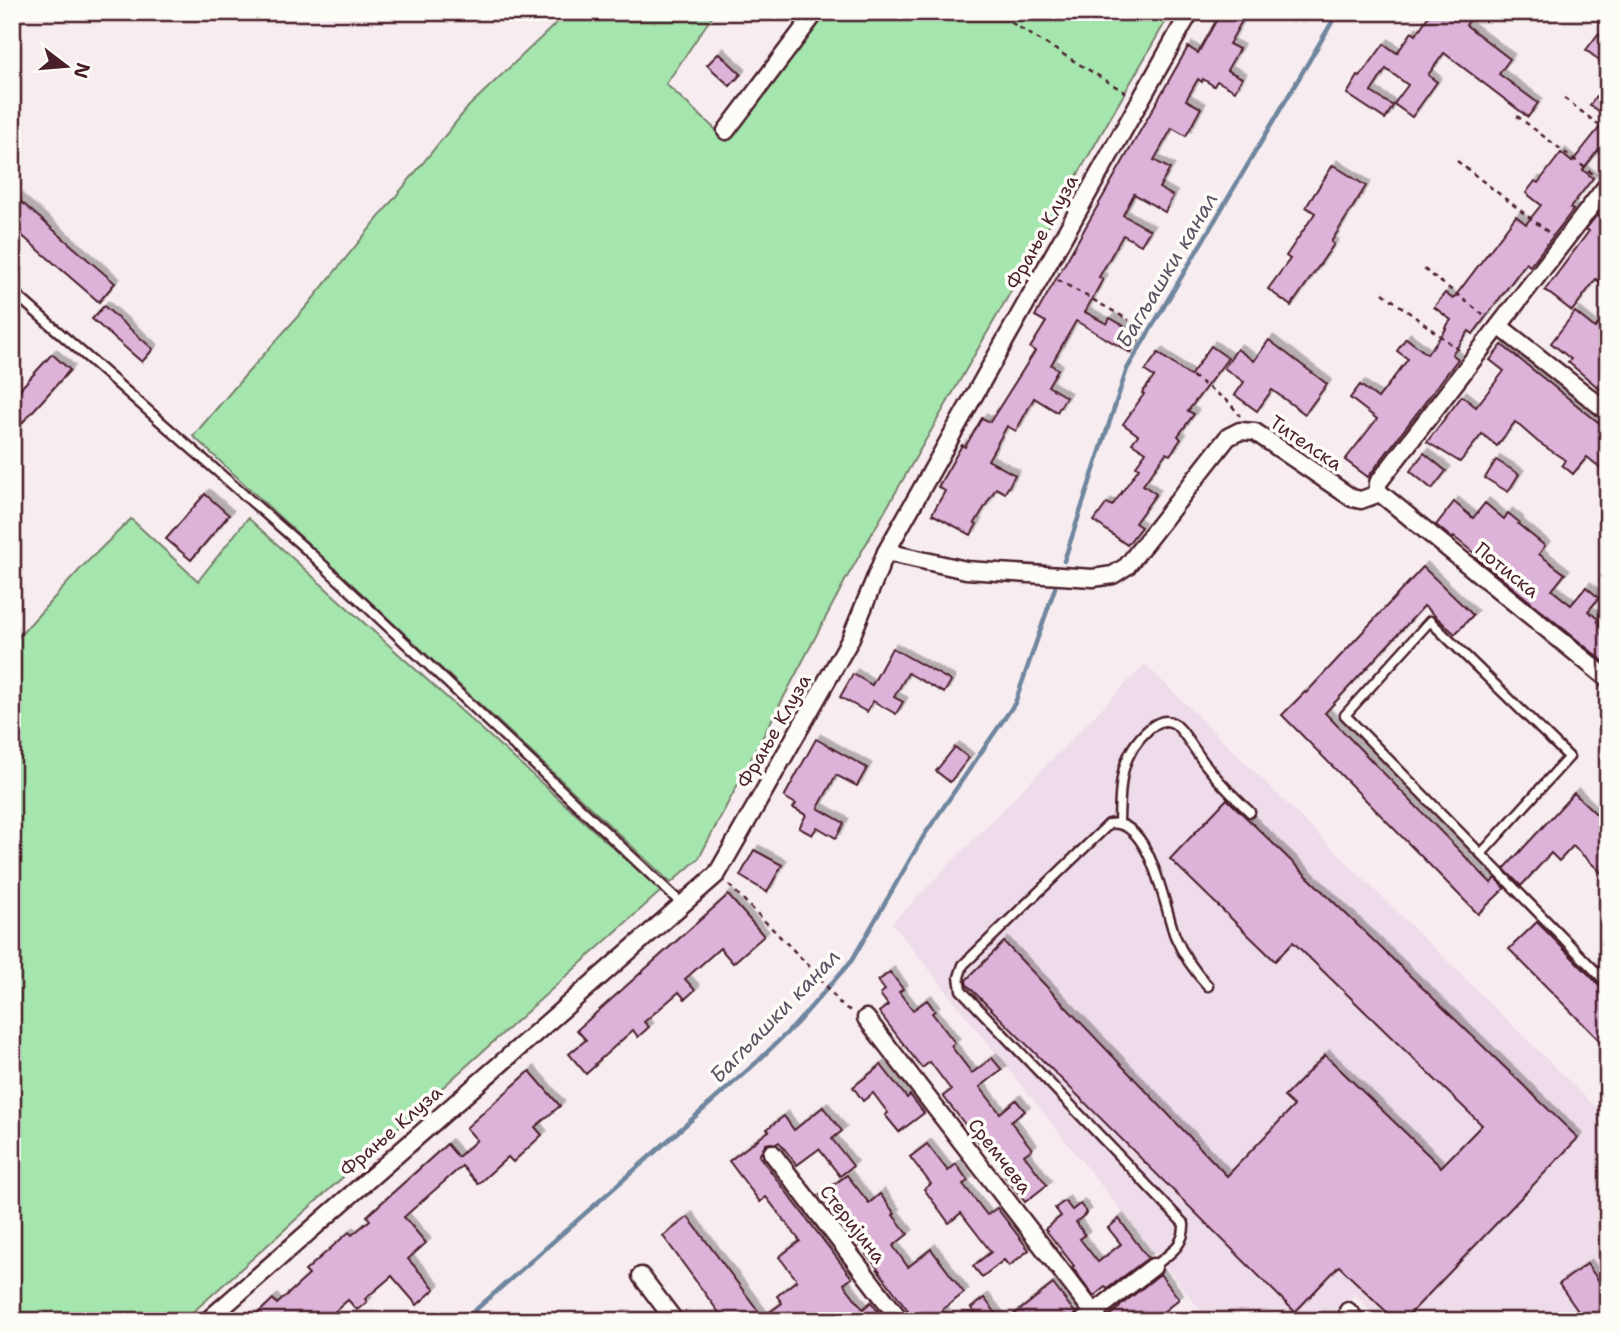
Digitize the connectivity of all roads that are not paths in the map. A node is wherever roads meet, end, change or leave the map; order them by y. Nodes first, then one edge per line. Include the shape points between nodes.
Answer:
1 (816, 12) edge
2 (1190, 12) edge
3 (726, 131) dead end
4 (1607, 184) edge
5 (12, 291) edge
6 (1499, 326) junction
7 (1608, 412) edge
8 (1380, 493) junction
9 (886, 552) junction
10 (1608, 679) edge
11 (1250, 812) dead end
12 (1119, 823) junction
13 (1481, 855) junction
14 (682, 904) junction
15 (1608, 984) edge
16 (1208, 986) dead end
17 (866, 1018) dead end
18 (772, 1153) dead end
19 (1153, 1267) joint
20 (641, 1276) dead end
21 (1092, 1318) edge
22 (207, 1321) edge
23 (675, 1321) edge
24 (901, 1321) edge

1 - 3 street
2 - 9 street, Фрање Клуза
4 - 6 street
5 - 14 lane via 308,551
6 - 7 street
6 - 8 street via 1378,483
8 - 9 street, Тителска via 1361,500 1352,498 1255,432 1240,431 1228,437 1127,566 1113,575 1093,578 966,569
8 - 10 street, Потиска
9 - 14 street, Фрање Клуза via 850,640 718,874
11 - 12 lane via 1220,782 1179,727 1164,721 1146,732 1126,760
12 - 16 lane via 1129,827 1145,848 1181,949
12 - 19 lane via 1109,824 963,965 959,984 1184,1224 1178,1247
13 - 13 lane via 1345,715 1430,621 1569,758
13 - 15 lane
14 - 22 street, Фрање Клуза
17 - 21 street, Сремчева
18 - 24 street, Стеријина
19 - 21 street
20 - 23 street

